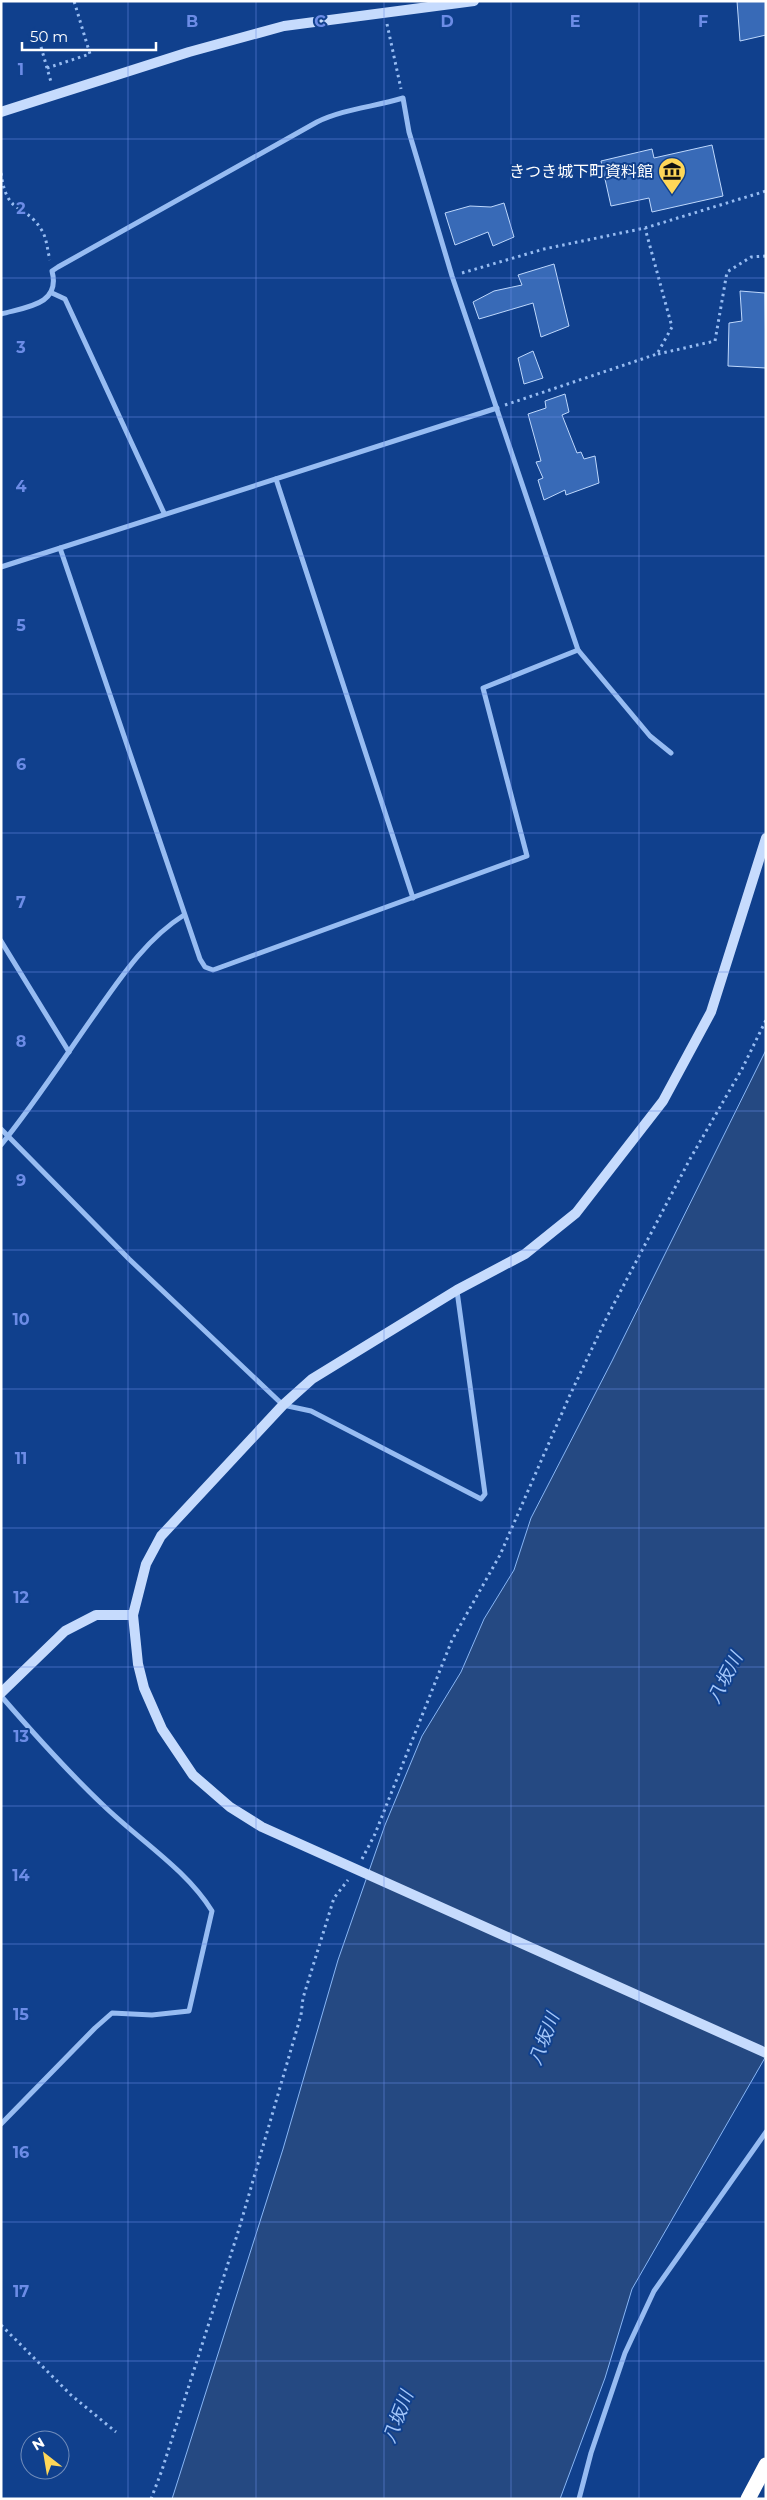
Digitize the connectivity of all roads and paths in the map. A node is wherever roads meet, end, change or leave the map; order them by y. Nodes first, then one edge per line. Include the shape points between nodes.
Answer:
1 (74, 1) edge
2 (474, 1) edge
3 (384, 12) junction
4 (41, 47) dead end
5 (47, 68) junction
6 (52, 85) dead end
7 (403, 98) junction
8 (1, 112) edge
9 (1, 173) edge
10 (766, 192) edge
11 (645, 228) junction
12 (766, 256) edge
13 (52, 271) junction
14 (452, 276) junction
15 (52, 293) junction
16 (1, 314) edge
17 (657, 354) junction
18 (497, 408) junction
19 (276, 479) junction
20 (164, 513) junction
21 (60, 548) junction
22 (1, 567) edge
23 (578, 650) junction
24 (671, 754) dead end
25 (766, 838) edge
26 (413, 898) junction
27 (184, 915) junction
28 (1, 941) edge
29 (766, 1020) edge
30 (69, 1052) junction
31 (1, 1129) edge
32 (8, 1137) junction
33 (1, 1145) edge
34 (457, 1290) junction
35 (283, 1405) junction
36 (133, 1615) junction
37 (1, 1695) edge
38 (357, 1869) junction
39 (766, 2053) edge
40 (1, 2124) edge
41 (766, 2132) edge
42 (1, 2325) edge
43 (116, 2432) dead end
44 (766, 2465) edge
45 (150, 2499) edge
46 (580, 2499) edge
47 (748, 2499) edge

1 - 5 path via 90,54
2 - 3 street
3 - 7 path
3 - 8 street via 284,26 189,52
4 - 5 path
5 - 6 path
7 - 13 street via 343,111 316,122
7 - 14 street via 409,132
9 - 13 path via 9,201 32,219 44,235
10 - 11 path
11 - 14 path via 544,249
11 - 17 path via 672,327
12 - 17 path via 751,257 727,272 714,341
13 - 15 street
14 - 18 street
15 - 16 street via 35,304
15 - 20 street via 65,299
17 - 18 path
18 - 19 street
18 - 23 street
19 - 20 street
19 - 26 street
20 - 21 street
21 - 22 street
21 - 27 street
23 - 24 street via 650,736
23 - 26 street via 483,688 527,856
25 - 34 street via 711,1012 663,1101 576,1213 525,1254
26 - 27 street via 213,970 205,968 200,959
27 - 30 street via 168,925 129,966
28 - 30 street
29 - 38 path via 607,1316 500,1555 444,1656 375,1834
30 - 32 street
31 - 32 street
32 - 33 street
32 - 35 street via 135,1265
34 - 35 street via 312,1380
34 - 35 street via 485,1494 481,1499 311,1411
35 - 36 street via 161,1536 146,1564
36 - 37 street via 96,1615 65,1631
36 - 38 street via 144,1688 162,1729 193,1775 230,1807 262,1827
37 - 40 street via 35,1736 103,1806 200,1893 212,1912 189,2011 152,2015 112,2013
38 - 39 street
38 - 45 path via 334,1898 239,2229
41 - 46 street via 654,2291 625,2353
42 - 43 path via 71,2395
44 - 47 highway

